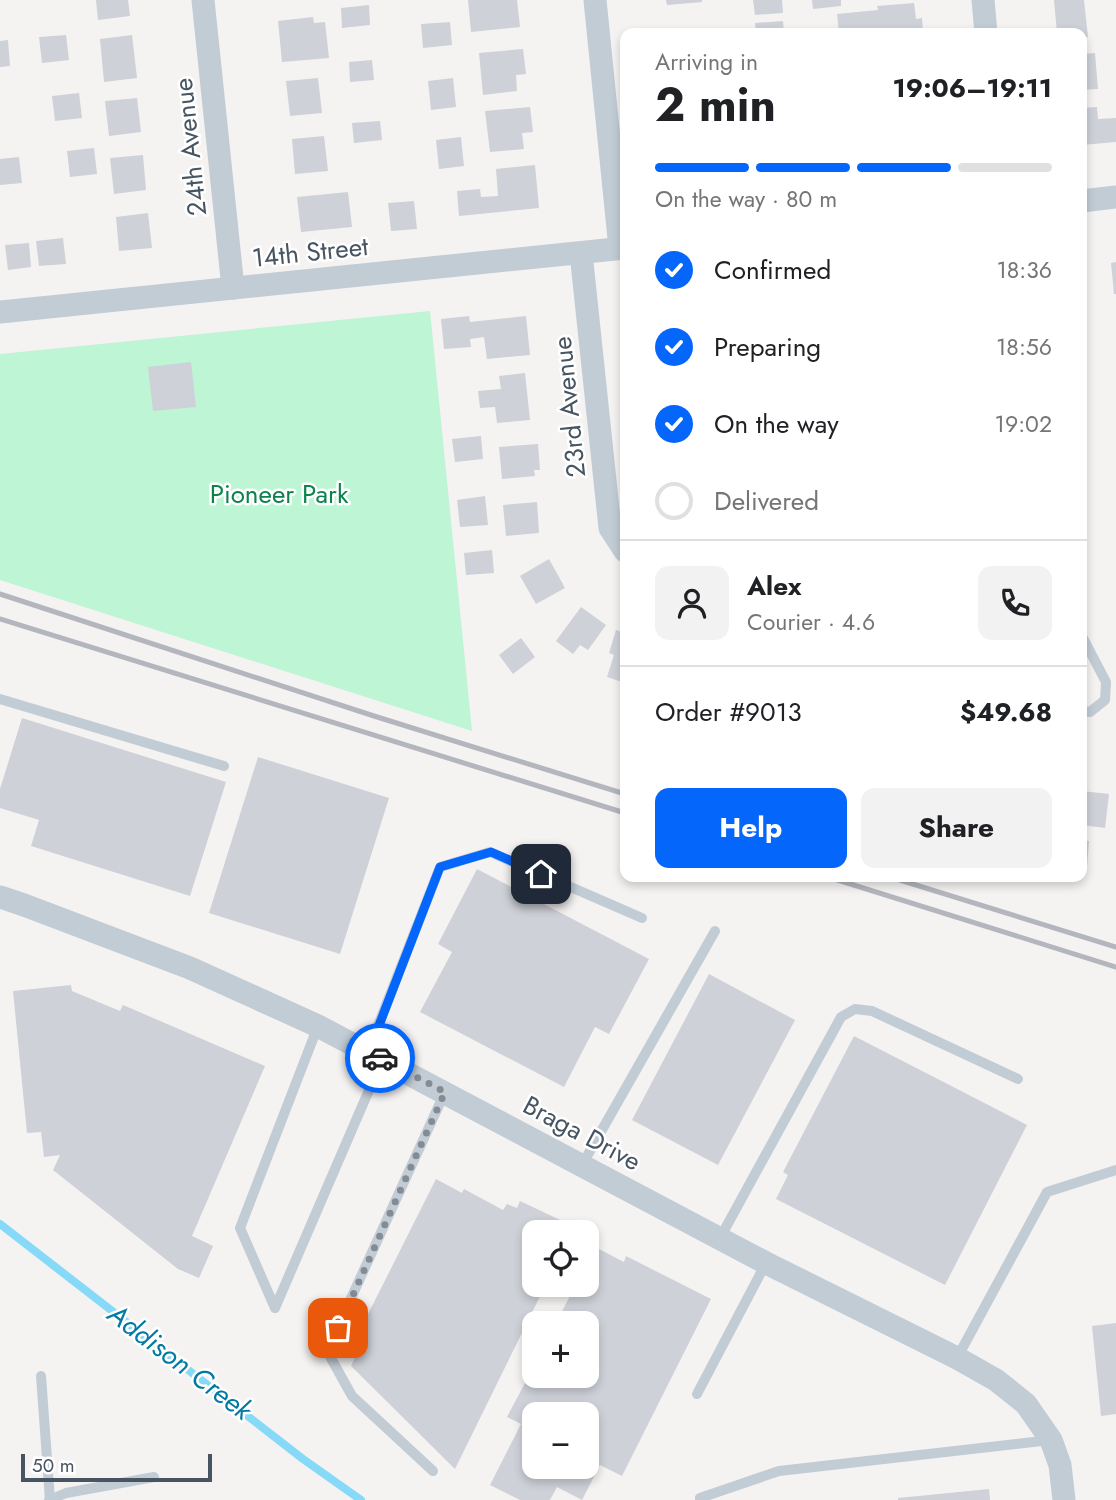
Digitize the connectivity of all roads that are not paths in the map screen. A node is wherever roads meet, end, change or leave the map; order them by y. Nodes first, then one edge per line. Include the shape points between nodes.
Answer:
1 (203, 0) edge
2 (595, 0) edge
3 (983, 0) edge
4 (986, 28) edge
5 (1116, 197) edge
6 (1087, 200) edge
7 (620, 230) edge
8 (620, 248) edge
9 (581, 253) junction
10 (233, 288) junction
11 (0, 312) edge
12 (620, 543) edge
13 (1087, 646) edge
14 (0, 699) edge
15 (1087, 712) edge
16 (224, 766) dead end
17 (0, 897) edge
18 (642, 918) dead end
19 (715, 932) dead end
20 (318, 1026) junction
21 (375, 1055) junction
22 (1018, 1079) dead end
23 (445, 1092) junction
24 (582, 1165) junction
25 (1116, 1170) edge
26 (720, 1238) junction
27 (766, 1263) junction
28 (957, 1358) junction
29 (41, 1376) dead end
30 (697, 1394) dead end
31 (1051, 1440) junction
32 (433, 1471) dead end
33 (154, 1478) dead end
34 (50, 1500) edge
35 (700, 1500) edge
36 (1064, 1500) edge

1 - 10 street, 24th Avenue
2 - 7 street
3 - 4 street
5 - 6 street
8 - 9 street, 14th Street
9 - 10 street, 14th Street
9 - 12 street, 23rd Avenue via 610,528
10 - 11 street, 14th Street
13 - 15 lane via 1105,682 1105,700
14 - 16 lane
17 - 20 street, Braga Drive via 190,968
18 - 21 lane via 491,852 440,867 378,1028
19 - 24 lane
20 - 21 street, Braga Drive
20 - 21 lane via 240,1228 275,1308
21 - 23 street, Braga Drive
22 - 26 lane via 872,1010 855,1009 841,1017
23 - 24 street, Braga Drive
23 - 32 lane via 327,1351 352,1396
24 - 26 street, Braga Drive
25 - 28 lane via 1047,1192
26 - 27 street, Braga Drive
27 - 28 street, Braga Drive
27 - 30 lane
28 - 31 street, Braga Drive via 1026,1404
29 - 34 lane
31 - 35 lane via 779,1471
31 - 36 street, Braga Drive via 1060,1465
33 - 34 lane via 66,1493

